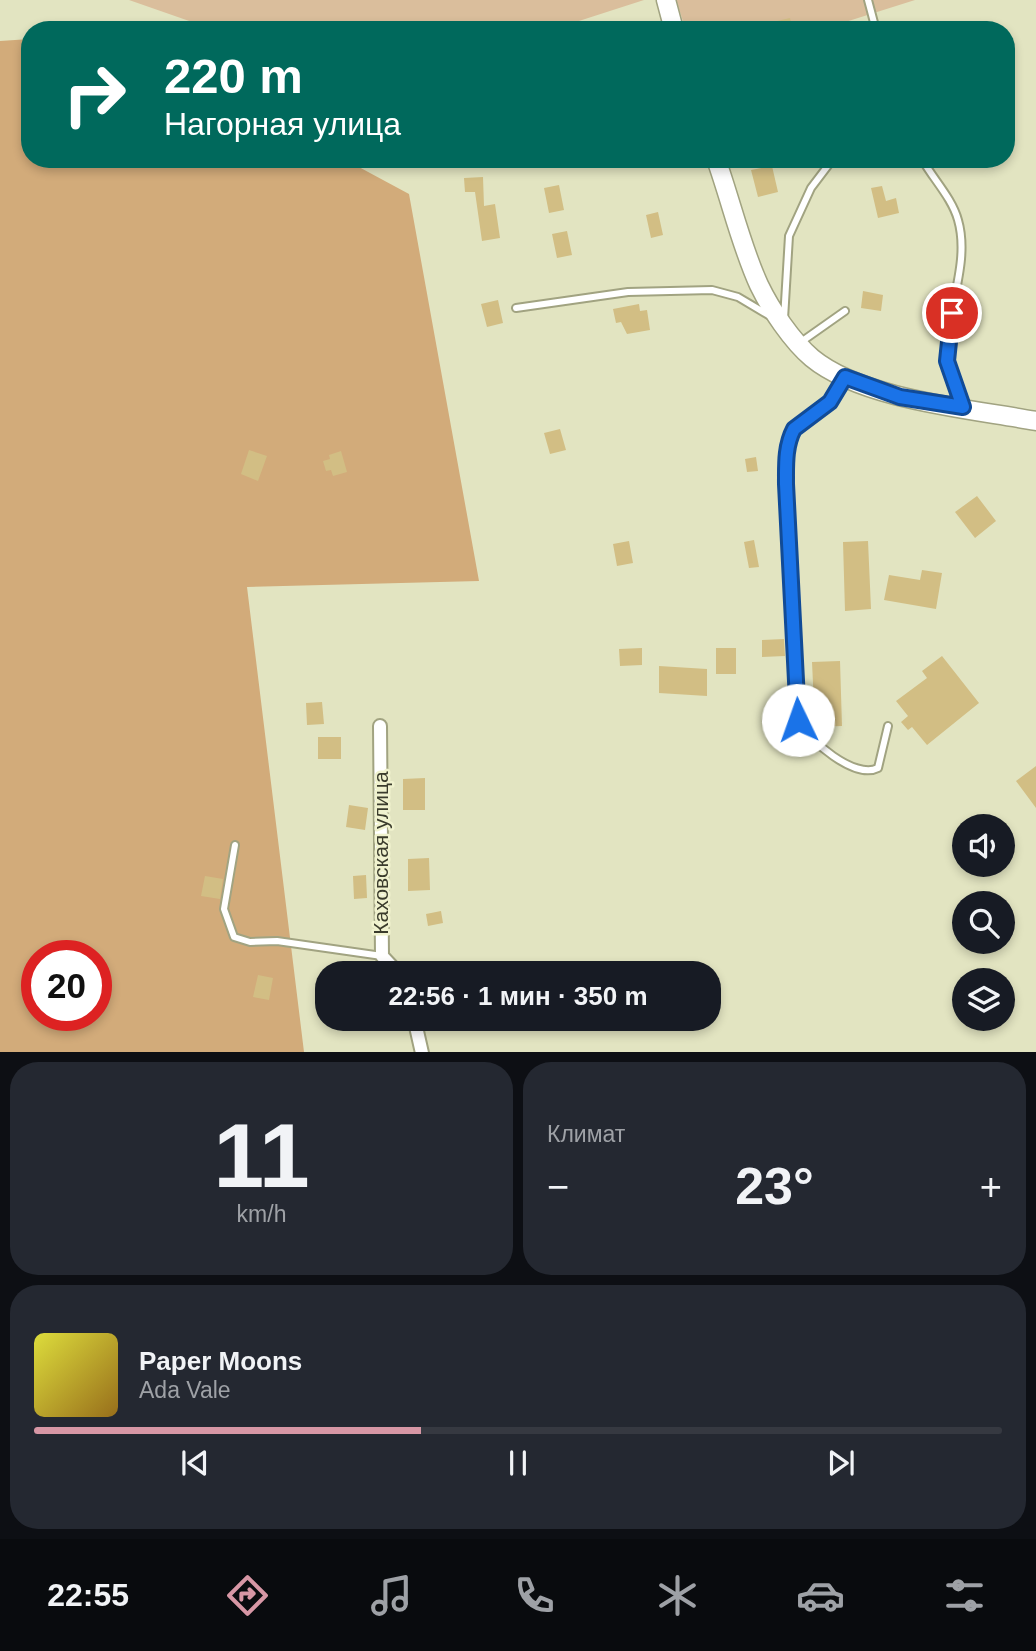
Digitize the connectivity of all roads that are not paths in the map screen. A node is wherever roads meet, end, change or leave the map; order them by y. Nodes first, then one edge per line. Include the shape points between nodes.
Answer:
1 (666, 0) edge
2 (868, 0) edge
3 (672, 21) edge
4 (874, 21) edge
5 (719, 168) edge
6 (826, 168) edge
7 (927, 168) edge
8 (516, 308) dead end
9 (845, 311) dead end
10 (783, 324) junction
11 (799, 343) junction
12 (845, 377) junction
13 (963, 407) junction
14 (1036, 421) edge
15 (380, 726) dead end
16 (888, 726) dead end
17 (235, 845) dead end
18 (382, 956) junction
19 (387, 961) edge
20 (417, 1031) edge
21 (422, 1052) edge

1 - 3 main road
2 - 4 lane
5 - 10 main road via 760,286
6 - 10 lane via 811,188 789,236
7 - 13 lane via 958,220 960,264 947,361
8 - 10 lane via 628,292 712,290 738,297
9 - 11 lane
10 - 11 main road
11 - 12 main road via 812,358
12 - 13 main road via 900,397
12 - 16 lane via 830,402 794,429 786,457 798,720 814,743 864,771 878,768
13 - 14 main road
15 - 18 street, Каховская улица
17 - 18 lane via 225,909 234,937
18 - 19 street, Каховская улица
20 - 21 street

